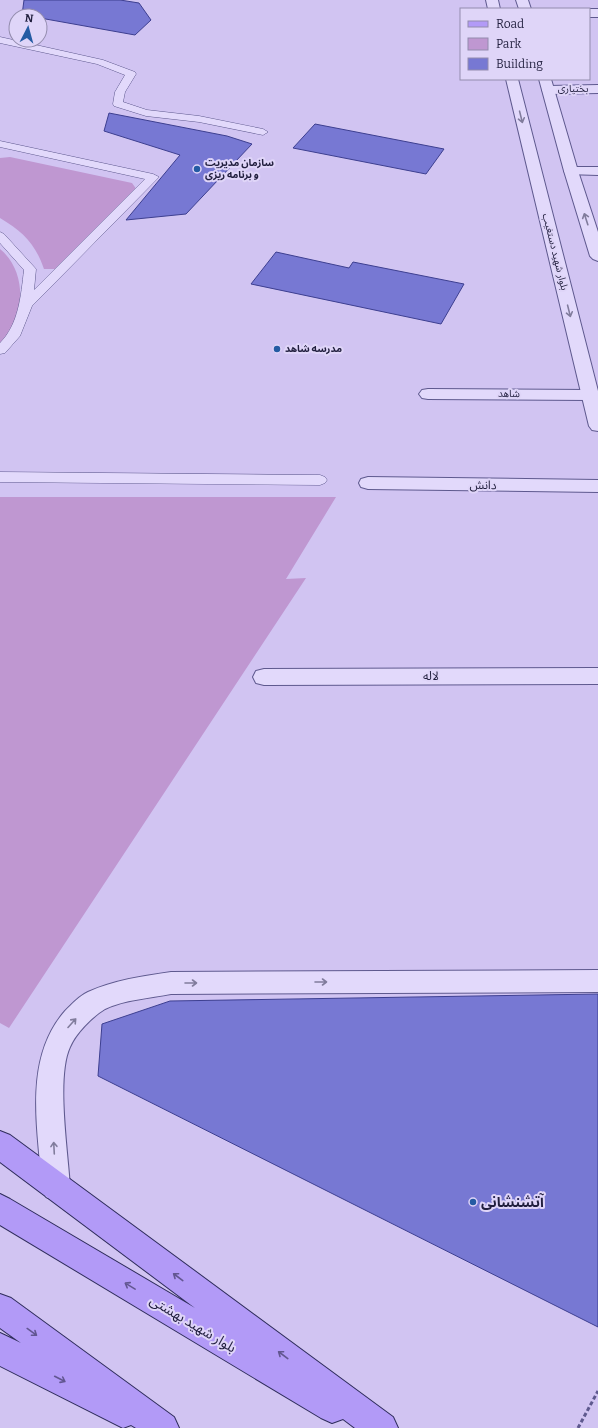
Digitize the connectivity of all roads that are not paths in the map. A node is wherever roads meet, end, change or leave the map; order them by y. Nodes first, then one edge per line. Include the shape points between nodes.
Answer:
1 (0, 40) edge
2 (512, 80) edge
3 (547, 84) edge
4 (598, 89) edge
5 (262, 132) dead end
6 (0, 144) edge
7 (571, 171) junction
8 (598, 171) edge
9 (0, 236) edge
10 (598, 256) edge
11 (26, 305) junction
12 (0, 350) edge
13 (428, 394) dead end
14 (594, 395) edge
15 (598, 426) edge
16 (0, 477) edge
17 (320, 480) dead end
18 (368, 483) dead end
19 (598, 486) edge
20 (598, 676) edge
21 (264, 677) dead end
22 (598, 981) edge
23 (0, 1145) edge
24 (56, 1187) junction
25 (9, 1215) edge
26 (0, 1309) edge
27 (0, 1349) edge
28 (154, 1428) edge
29 (163, 1428) edge
30 (368, 1428) edge
31 (382, 1428) edge

1 - 5 lane via 100,62 131,74 120,92 118,104 146,113 199,118
2 -> 14 street, بلوار شهید دستغیب
3 - 4 street, بختیاری
3 - 7 street
6 - 11 lane via 153,177
7 - 8 street
10 -> 7 street
9 - 11 lane via 30,269
11 - 12 lane via 14,336
13 - 14 street, شاهد
14 - 15 street, بلوار شهید دستغیب
16 - 17 lane
18 - 19 street, دانش
20 - 21 street, لاله
24 -> 22 street via 51,1096 56,1047 66,1029 82,1012 101,998 137,988 171,983
23 - 24 main road
31 -> 24 main road
30 -> 25 main road, بلوار شهید بهشتی
26 -> 29 main road
27 -> 28 main road

